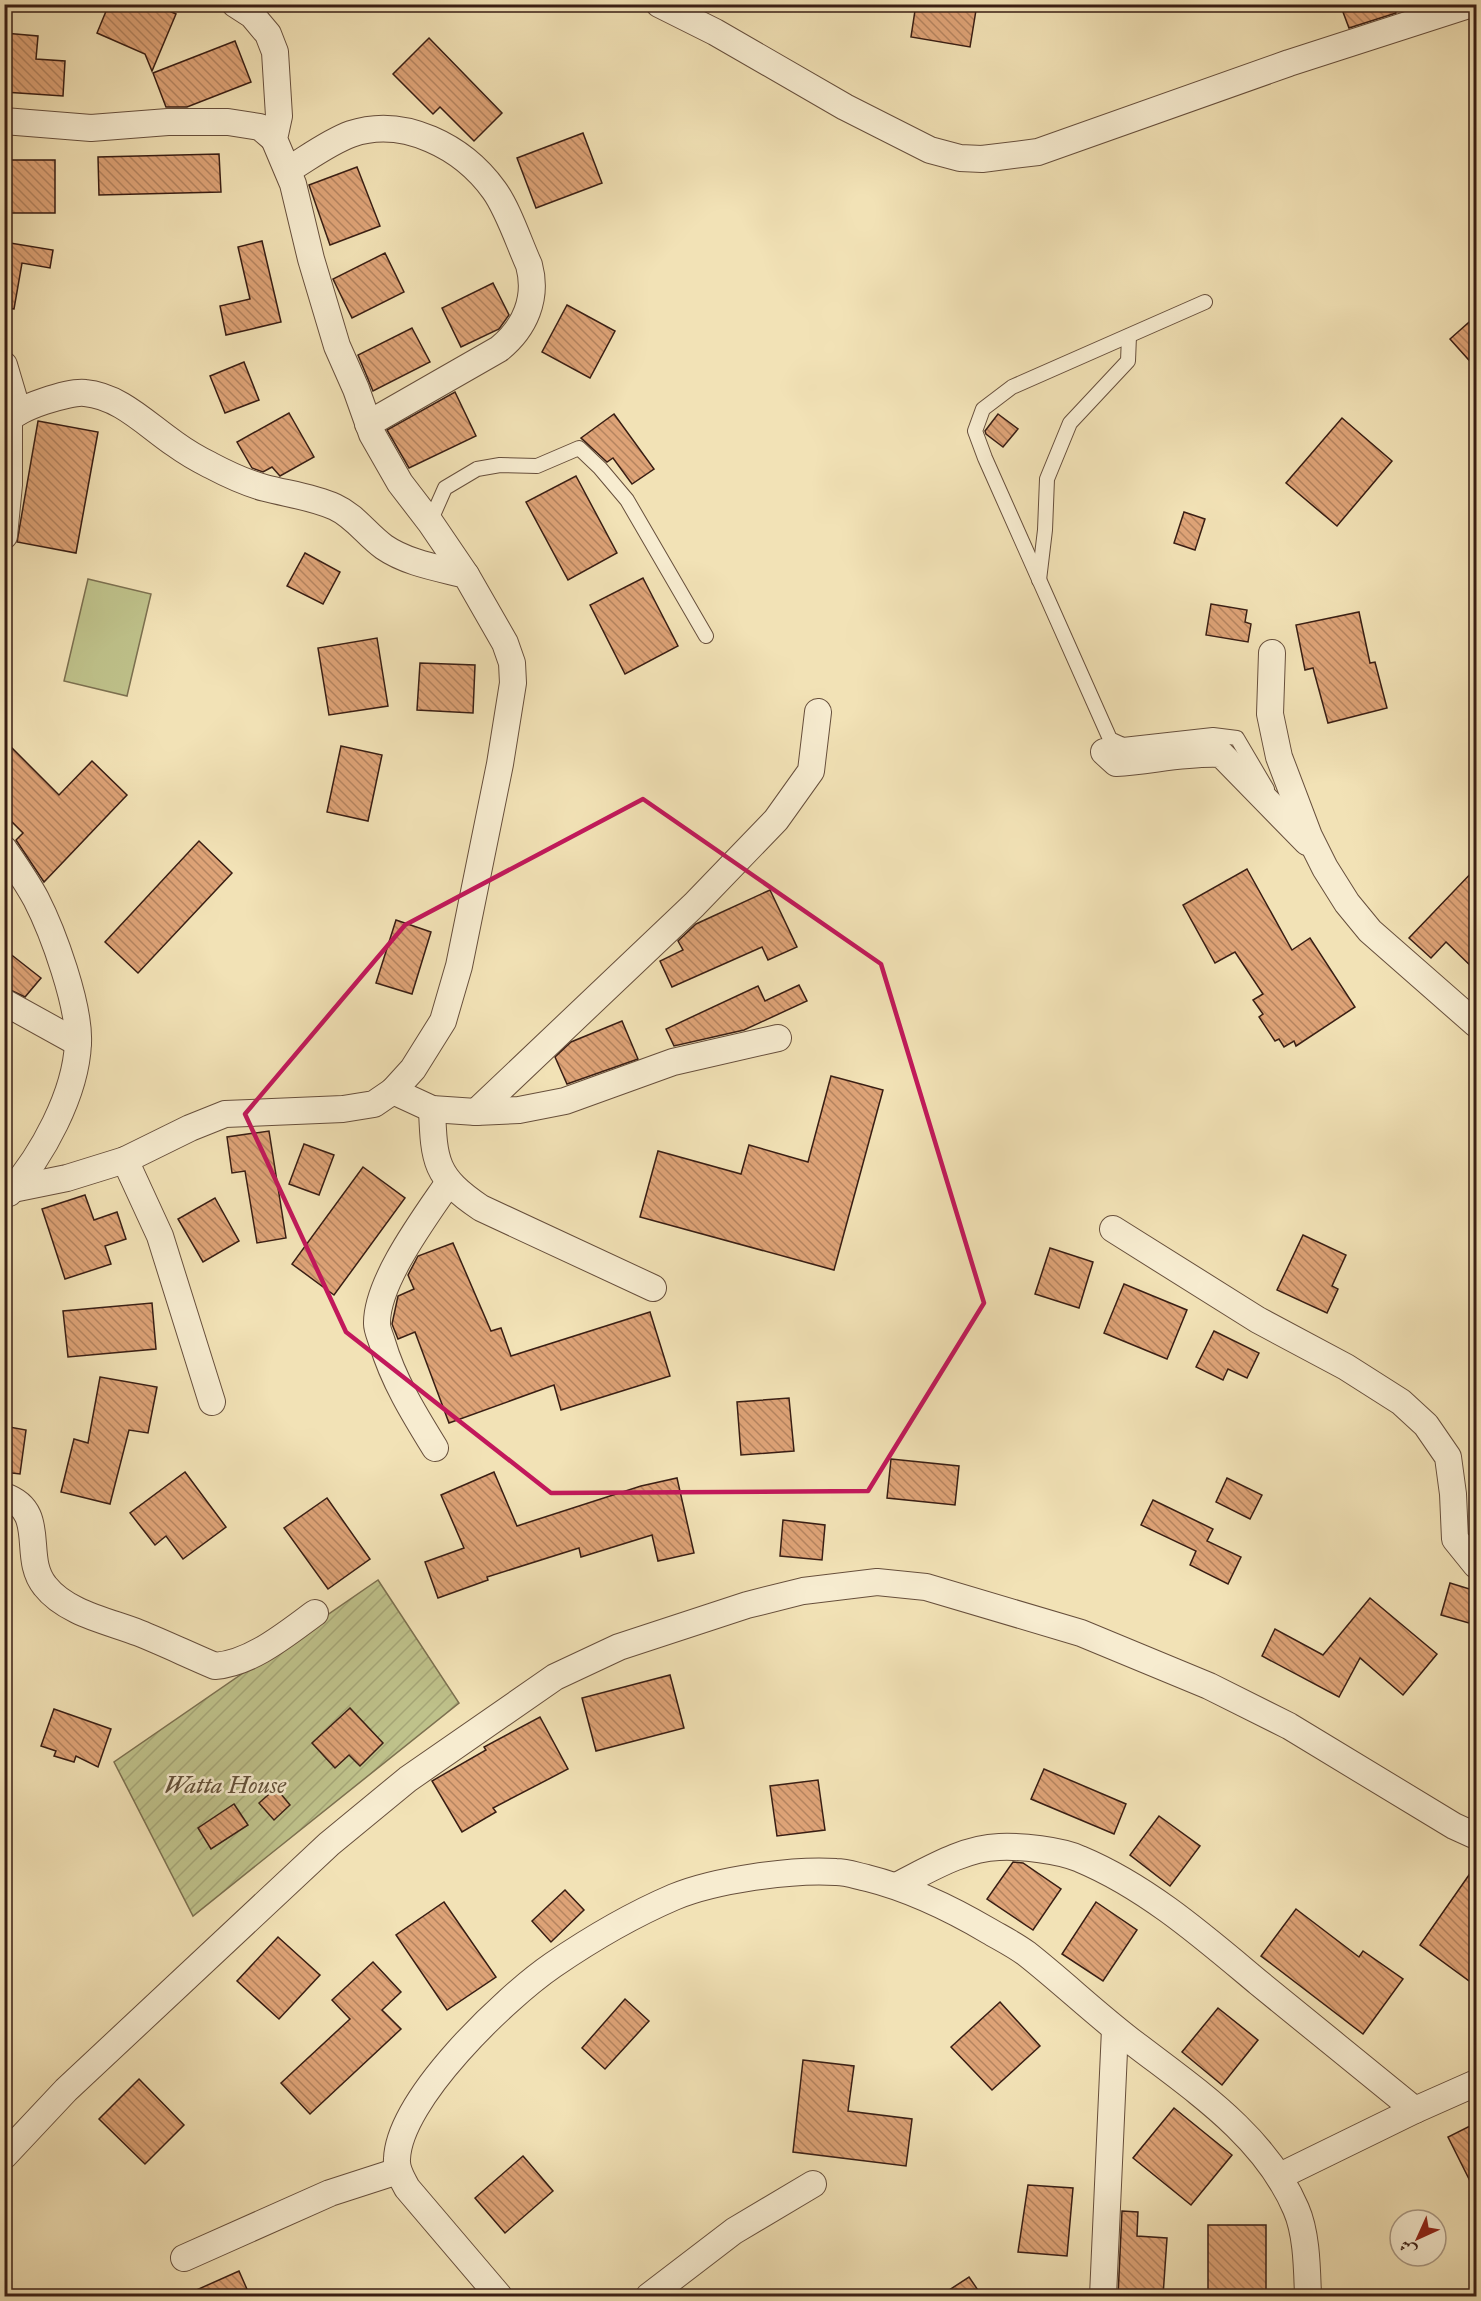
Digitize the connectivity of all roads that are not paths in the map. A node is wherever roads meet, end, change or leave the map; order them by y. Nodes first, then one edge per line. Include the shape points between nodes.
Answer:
1 (235, 4) edge
2 (658, 4) edge
3 (1472, 4) edge
4 (4, 121) edge
5 (274, 139) junction
6 (288, 170) junction
7 (1205, 302) dead end
8 (1129, 336) junction
9 (4, 365) edge
10 (18, 412) junction
11 (368, 424) junction
12 (430, 522) junction
13 (4, 536) edge
14 (466, 576) junction
15 (1039, 582) junction
16 (706, 636) dead end
17 (1272, 653) dead end
18 (818, 712) dead end
19 (1104, 752) dead end
20 (1312, 843) junction
21 (4, 849) edge
22 (4, 1002) edge
23 (1476, 1024) edge
24 (778, 1038) dead end
25 (78, 1043) junction
26 (393, 1091) junction
27 (432, 1109) junction
28 (476, 1112) junction
29 (125, 1161) junction
30 (449, 1182) junction
31 (8, 1194) edge
32 (1113, 1229) dead end
33 (653, 1288) dead end
34 (212, 1402) dead end
35 (435, 1448) dead end
36 (4, 1496) edge
37 (1476, 1565) edge
38 (315, 1613) dead end
39 (1476, 1836) edge
40 (898, 1885) junction
41 (1115, 2030) junction
42 (1476, 2083) edge
43 (1415, 2110) junction
44 (4, 2157) edge
45 (398, 2171) junction
46 (1280, 2176) junction
47 (813, 2184) dead end
48 (184, 2258) dead end
49 (499, 2296) edge
50 (649, 2296) edge
51 (1102, 2296) edge
52 (1308, 2296) edge

1 - 5 street via 252,15 268,34 275,52 279,116
2 - 3 street via 930,150 982,159 1038,152 1289,63
4 - 5 street via 91,128 228,122 260,127
5 - 6 street
6 - 11 street via 337,346
6 - 11 street via 341,139 363,131 388,129 433,140 468,161 496,192 529,265 529,307 524,321 508,341
7 - 8 lane
8 - 15 lane via 1128,361 1070,423 1047,479
8 - 15 lane via 1012,387 983,409 975,432
9 - 10 street
10 - 13 street via 9,424
10 - 14 street via 70,394 85,393 116,403 212,466 263,487 338,508 384,547 405,558
11 - 12 street via 400,483
12 - 14 street
12 - 16 lane via 445,488 477,469 537,466 579,448 627,500
14 - 26 street via 505,643 513,683 459,966 443,1021 413,1070
15 - 20 lane via 1110,739 1123,745 1213,735 1237,738 1265,787
17 - 20 street via 1270,714 1278,757
18 - 28 street via 811,771 776,820 694,905
19 - 20 street via 1116,763 1221,754
20 - 23 street via 1347,903 1370,931
21 - 25 street via 47,924 76,1013
22 - 25 street
24 - 28 street via 673,1062 565,1101 519,1110
25 - 31 street via 73,1072 55,1122 31,1167
26 - 27 street
26 - 29 street via 374,1104 343,1109 225,1114
27 - 28 street
27 - 30 street via 433,1151
29 - 31 street
29 - 34 street via 160,1236
30 - 33 street via 481,1208
30 - 35 street via 396,1265 376,1325 403,1395
32 - 37 street via 1258,1320 1401,1402 1426,1425 1448,1457 1455,1539
36 - 38 street via 16,1501 31,1519 38,1575 53,1595 96,1618 215,1666 231,1665 246,1658
39 - 44 street via 1289,1726 1209,1686 1081,1633 926,1587 877,1582 803,1591 717,1614 608,1652 555,1677 408,1779 329,1844 66,2090
40 - 41 street via 952,1910 1024,1952
40 - 43 street via 955,1857 998,1847 1078,1858 1159,1904 1217,1947
40 - 45 street via 838,1872 776,1873 677,1896 589,1941 510,1999 434,2078 404,2131 397,2157
41 - 46 street via 1200,2094 1262,2151
41 - 51 street
42 - 43 street
43 - 46 street
45 - 48 street via 330,2193
45 - 49 street via 407,2188
46 - 52 street via 1298,2212 1307,2260
47 - 50 street via 734,2231

